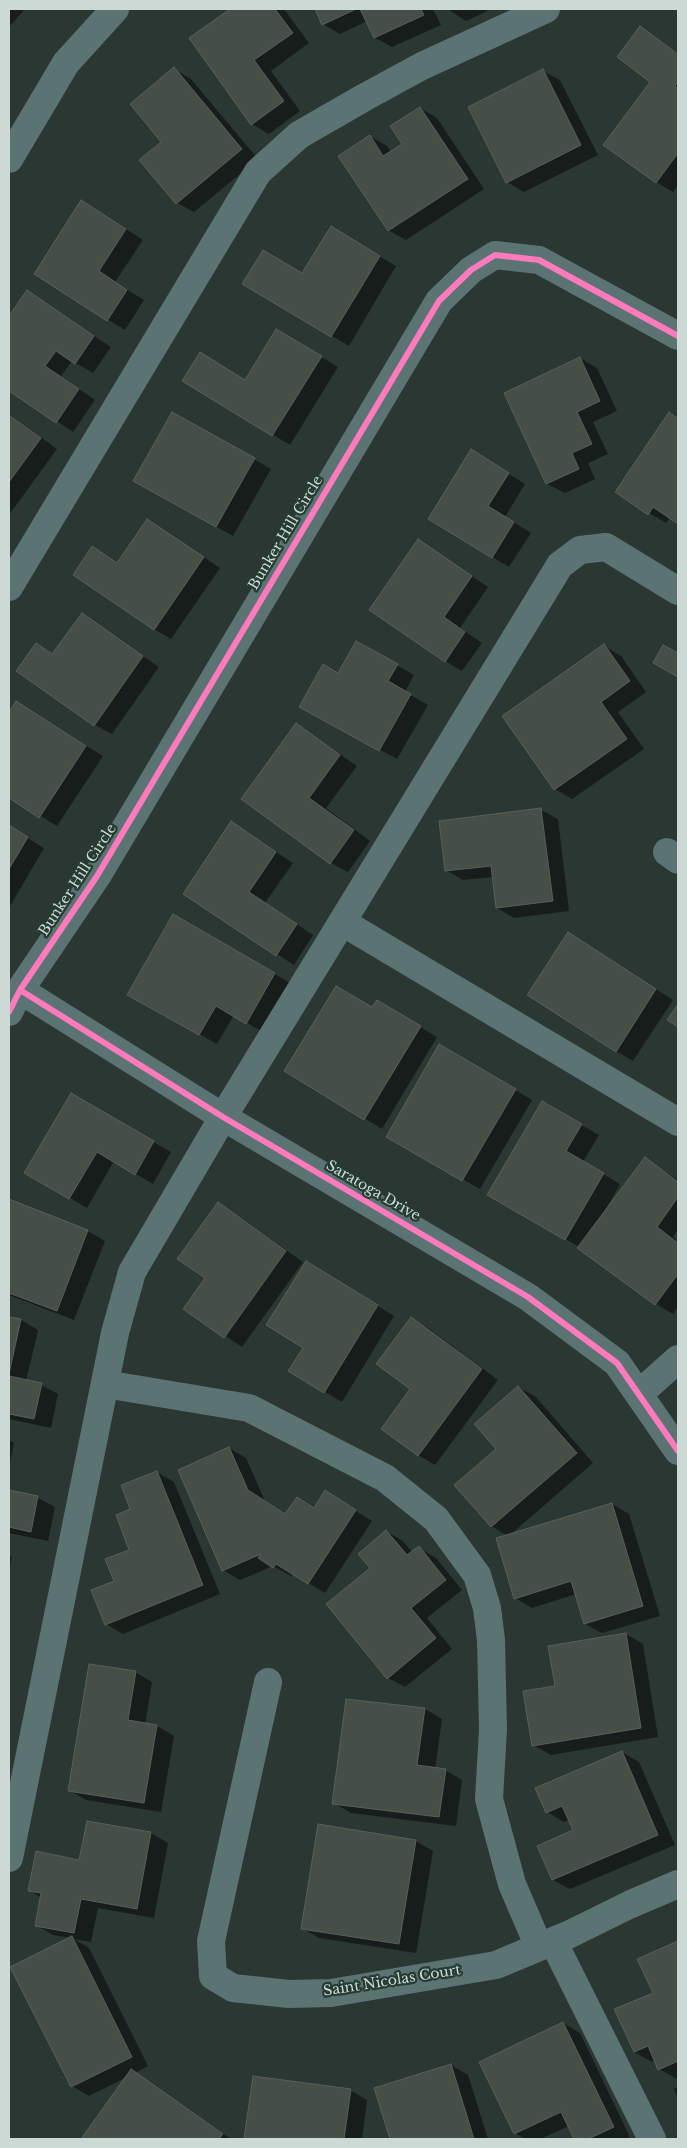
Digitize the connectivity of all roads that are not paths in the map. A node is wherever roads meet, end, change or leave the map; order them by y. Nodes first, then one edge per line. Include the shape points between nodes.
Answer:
1 (115, 9) edge
2 (546, 9) edge
3 (9, 159) edge
4 (678, 336) edge
5 (9, 587) edge
6 (678, 591) edge
7 (342, 922) junction
8 (14, 1001) edge
9 (223, 1118) junction
10 (678, 1122) edge
11 (678, 1359) edge
12 (105, 1384) junction
13 (640, 1393) junction
14 (678, 1451) edge
15 (268, 1682) dead end
16 (9, 1858) edge
17 (678, 1884) edge
18 (546, 1944) junction
19 (652, 2139) edge

1 - 3 street via 66,63
2 - 5 street via 422,66 365,97 299,135 258,172
4 - 8 street, Bunker Hill Circle via 540,260 495,255 472,270 439,301 97,876
6 - 7 street via 606,548 580,550 560,565
7 - 9 street
7 - 10 street
8 - 9 street, Saratoga Drive
9 - 12 street via 132,1272
9 - 13 street, Saratoga Drive via 528,1297 617,1363
11 - 13 street
12 - 16 street
12 - 18 street via 249,1408 385,1478 436,1519 477,1575 487,1608 493,1719 489,1799 512,1884
13 - 14 street, Saratoga Drive
15 - 18 street, Saint Nicolas Court via 211,1942 213,1976 233,1988 289,1994 331,1993 496,1965
17 - 18 street, Saint Nicolas Court
18 - 19 street

